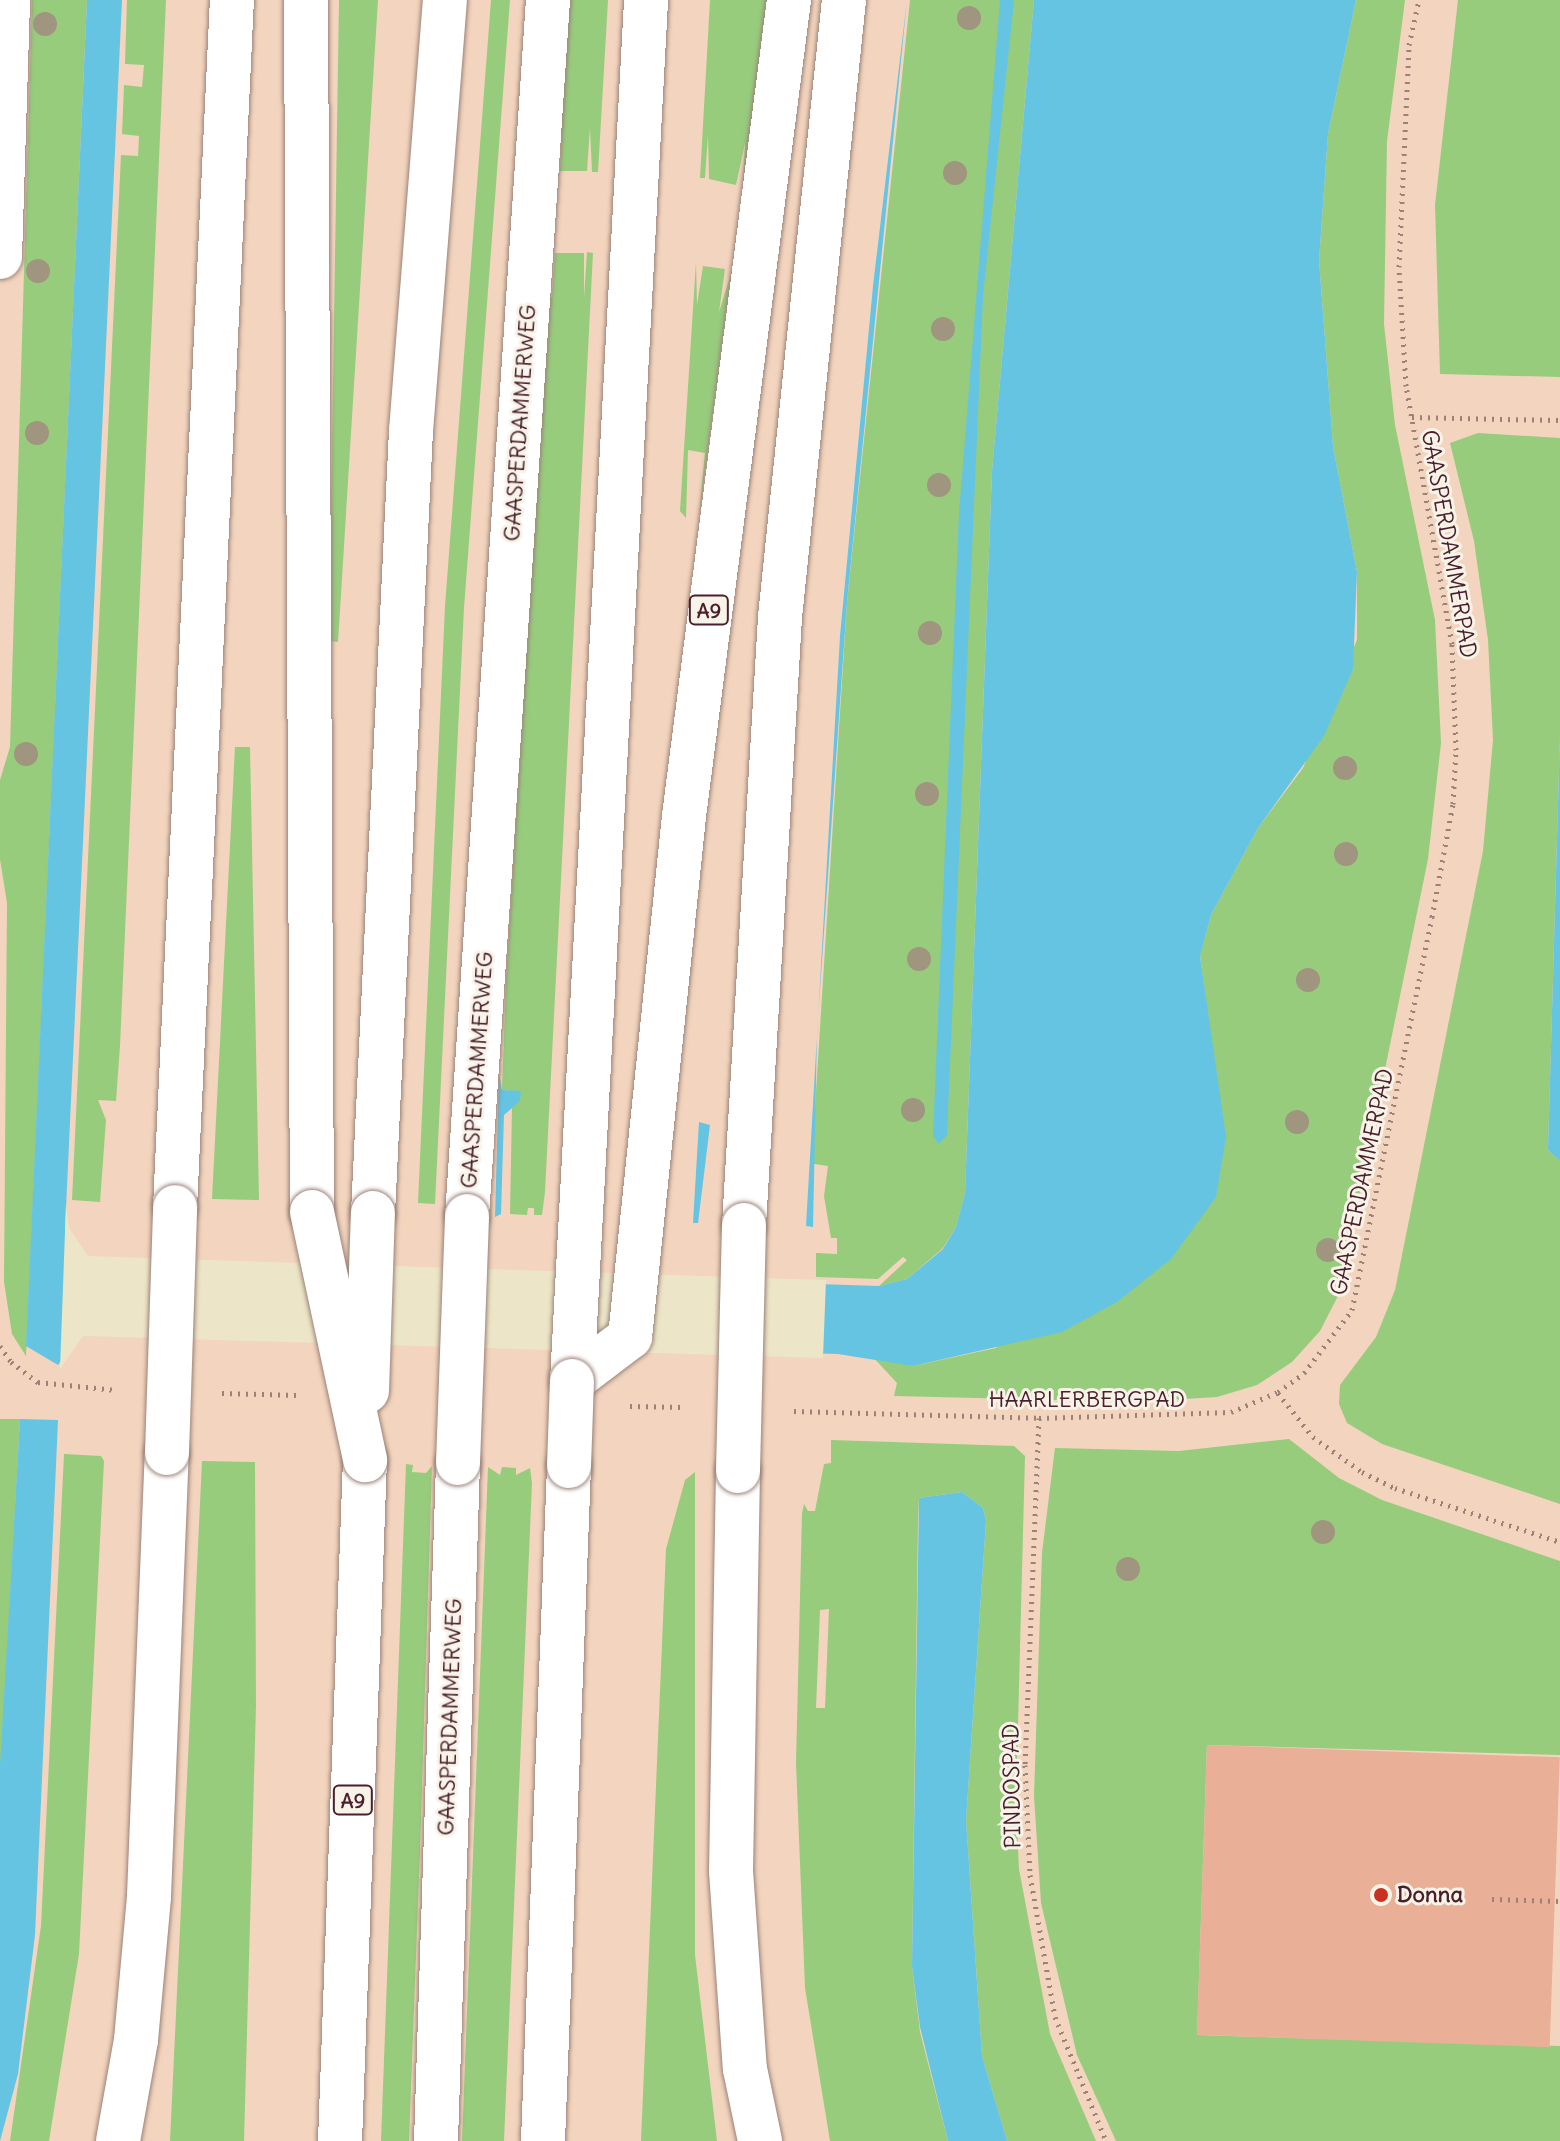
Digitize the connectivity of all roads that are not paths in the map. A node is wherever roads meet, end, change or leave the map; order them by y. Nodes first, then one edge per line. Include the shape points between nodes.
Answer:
1 (8, 0) edge
2 (232, 0) edge
3 (306, 0) edge
4 (445, 0) edge
5 (548, 0) edge
6 (646, 0) edge
7 (789, 0) edge
8 (844, 0) edge
9 (0, 257) edge
10 (572, 1381) junction
11 (365, 1460) junction
12 (118, 2141) edge
13 (340, 2141) edge
14 (436, 2141) edge
15 (543, 2141) edge
16 (760, 2141) edge

1 - 9 main road
2 - 12 main road, bridge via 175,1207 149,1896 136,2040
3 - 11 main road, A9, bridge via 312,1212
4 - 11 main road, A9, bridge via 411,431
5 - 14 main road, GAASPERDAMMERWEG, bridge via 467,1216
6 - 10 main road
7 - 10 main road, A9 via 684,816 630,1337
8 - 16 main road, bridge via 780,617 744,1225 731,1871 745,2069
10 - 15 main road, bridge
11 - 13 main road, A9

